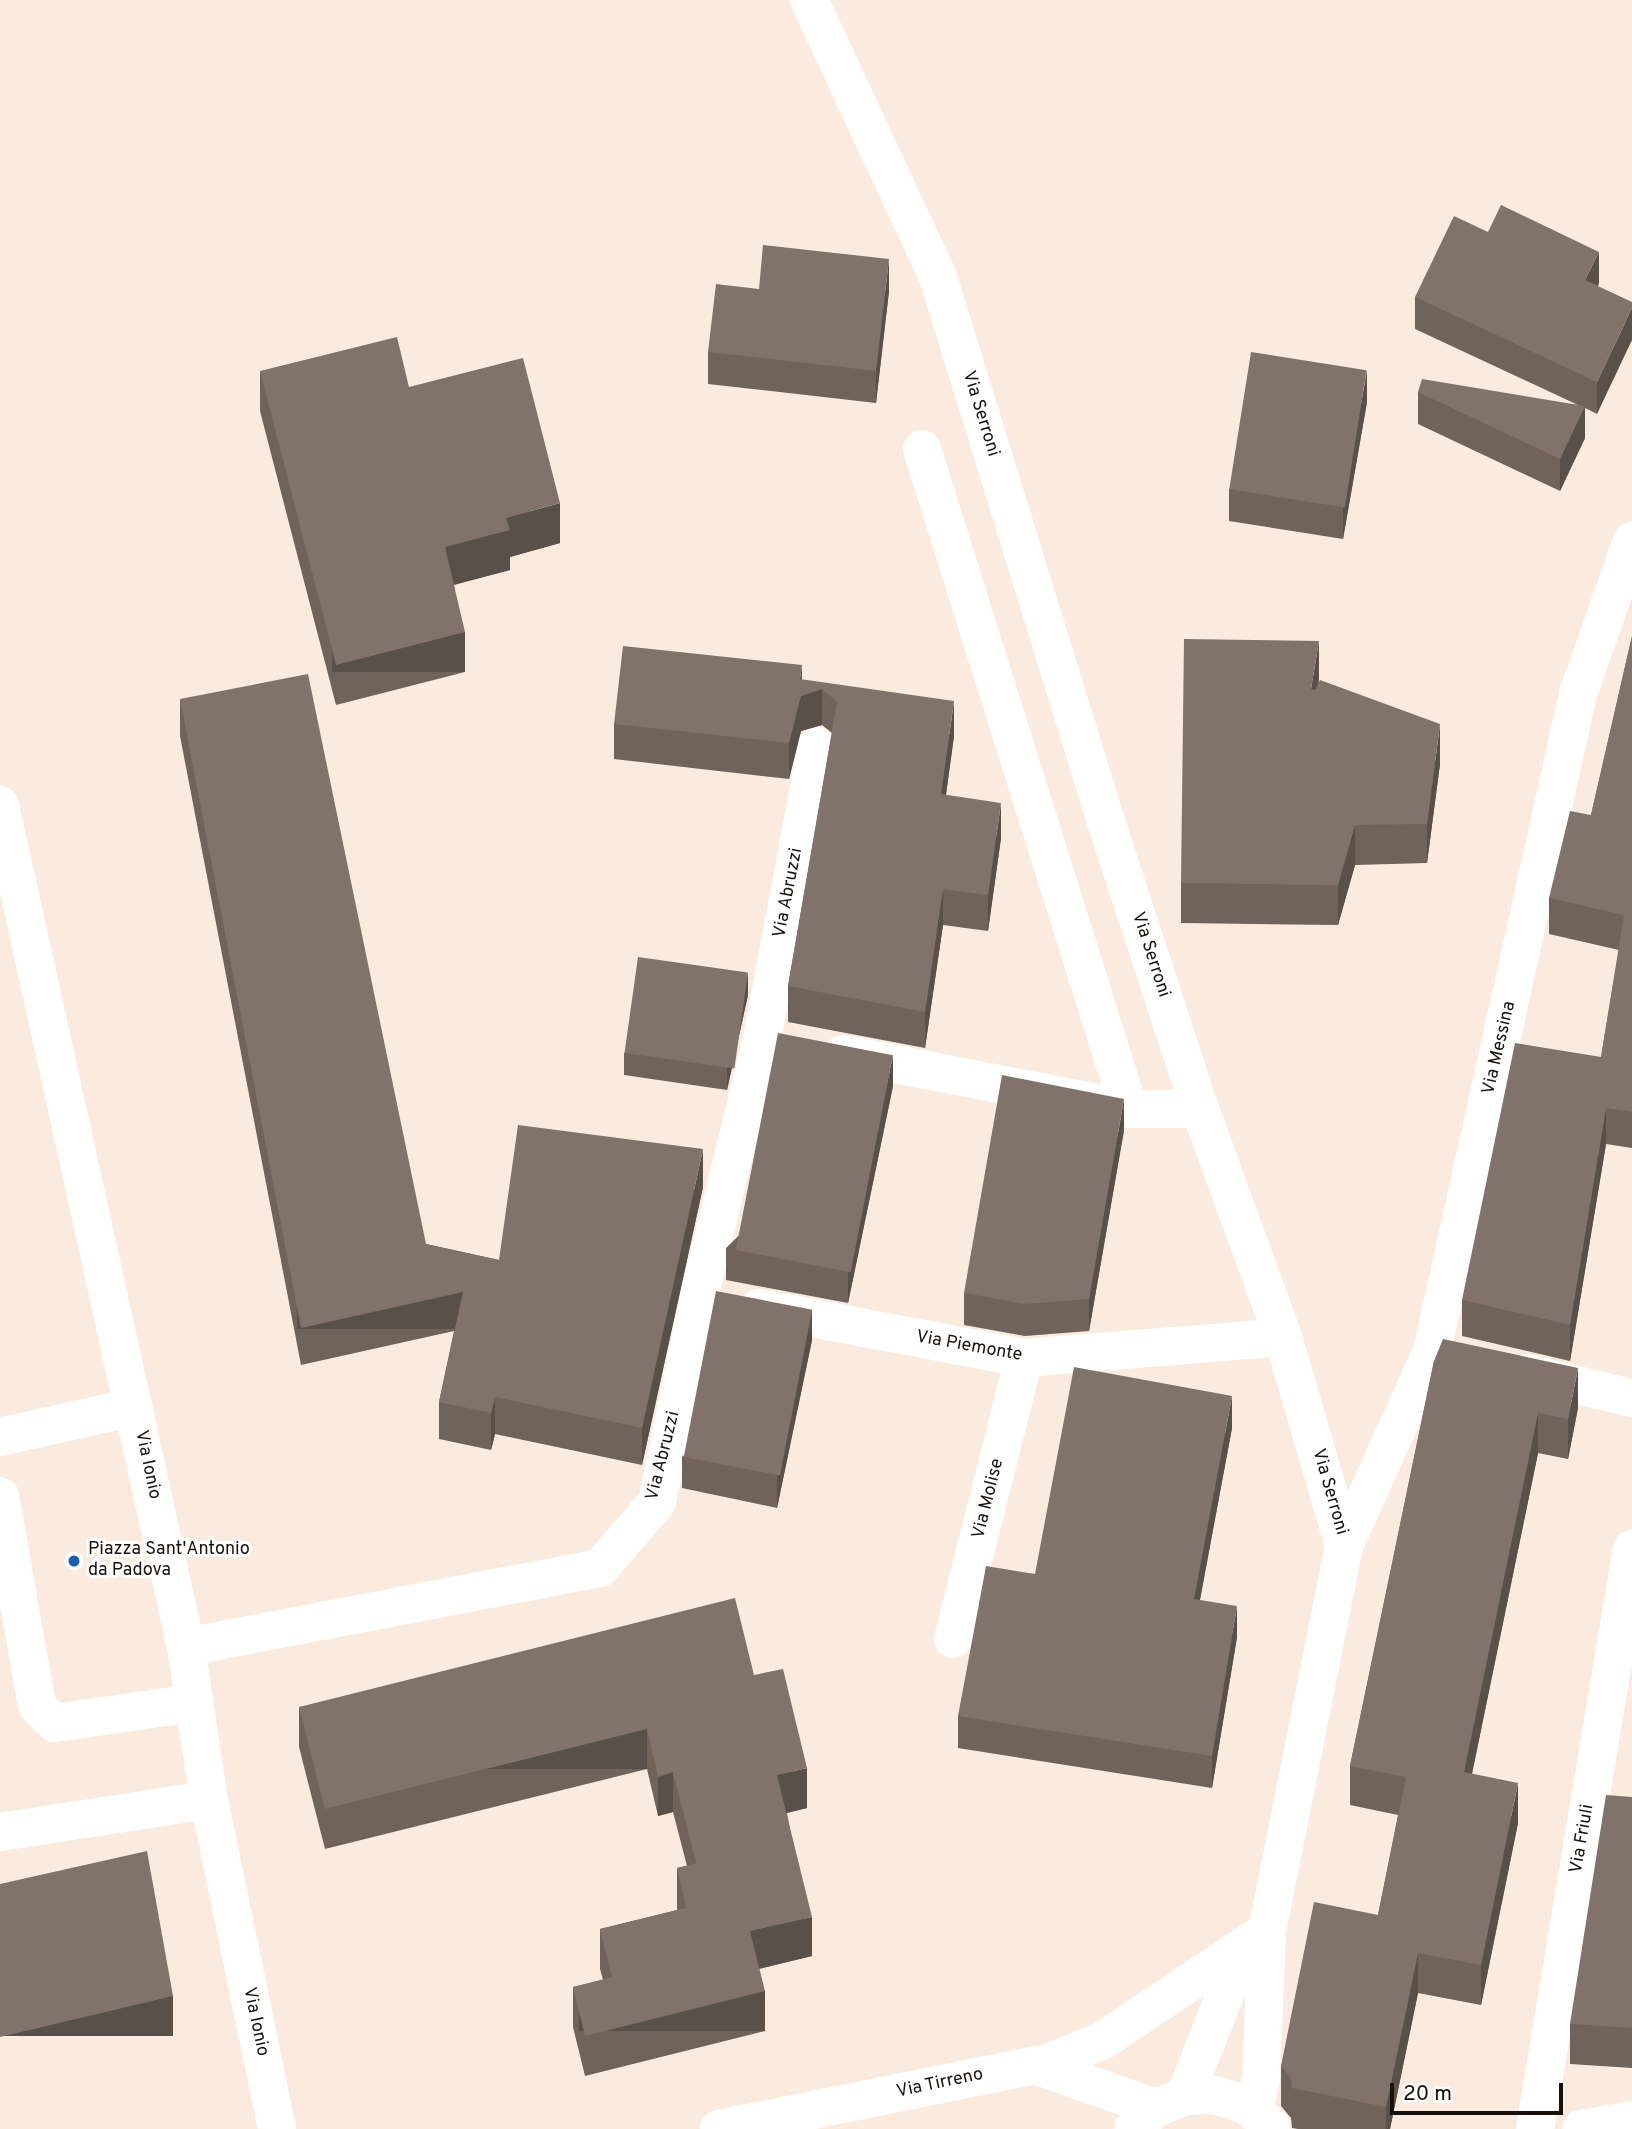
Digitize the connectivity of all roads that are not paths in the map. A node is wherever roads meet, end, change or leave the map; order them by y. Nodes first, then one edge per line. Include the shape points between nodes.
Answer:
1 (809, 0) edge
2 (922, 449) dead end
3 (1632, 541) edge
4 (817, 747) dead end
5 (0, 805) edge
6 (762, 1039) junction
7 (1129, 1109) junction
8 (1200, 1109) junction
9 (699, 1297) junction
10 (1283, 1336) junction
11 (1432, 1351) junction
12 (1024, 1359) junction
13 (1632, 1398) edge
14 (134, 1407) junction
15 (0, 1437) edge
16 (0, 1496) edge
17 (1344, 1546) junction
18 (1632, 1549) edge
19 (953, 1639) dead end
20 (186, 1647) junction
21 (194, 1703) junction
22 (209, 1800) junction
23 (0, 1832) edge
24 (1267, 1931) junction
25 (1040, 2066) junction
26 (1158, 2111) edge
27 (1264, 2120) edge
28 (1632, 2120) edge
29 (278, 2129) edge
30 (719, 2129) edge
31 (1535, 2129) edge
32 (1581, 2129) edge

1 - 8 street, Via Serroni via 938,277
2 - 7 street
3 - 11 street, Via Messina via 1578,694
4 - 6 street, Via Abruzzi
5 - 14 street, Via Ionio
6 - 7 street
6 - 9 street, Via Abruzzi
7 - 8 street
8 - 10 street, Via Serroni
9 - 12 street, Via Piemonte
9 - 20 street, Via Abruzzi via 657,1502 600,1569
10 - 12 street, Via Piemonte
10 - 17 street, Via Serroni
11 - 13 street
11 - 17 street, Via Messina
12 - 19 street, Via Molise
14 - 15 street
14 - 20 street, Via Ionio
16 - 21 street via 37,1706 55,1723
17 - 24 street, Via Serroni
18 - 31 street, Via Friuli
20 - 21 street, Via Ionio
21 - 22 street, Via Ionio
22 - 23 street
22 - 29 street, Via Ionio
24 - 25 street, Via Tirreno via 1102,2040
24 - 26 street, Via Serroni via 1235,1969
24 - 27 street, Via Serroni via 1261,2078
25 - 26 street
25 - 30 street, Via Tirreno
26 - 27 street via 1215,2095
28 - 32 street

